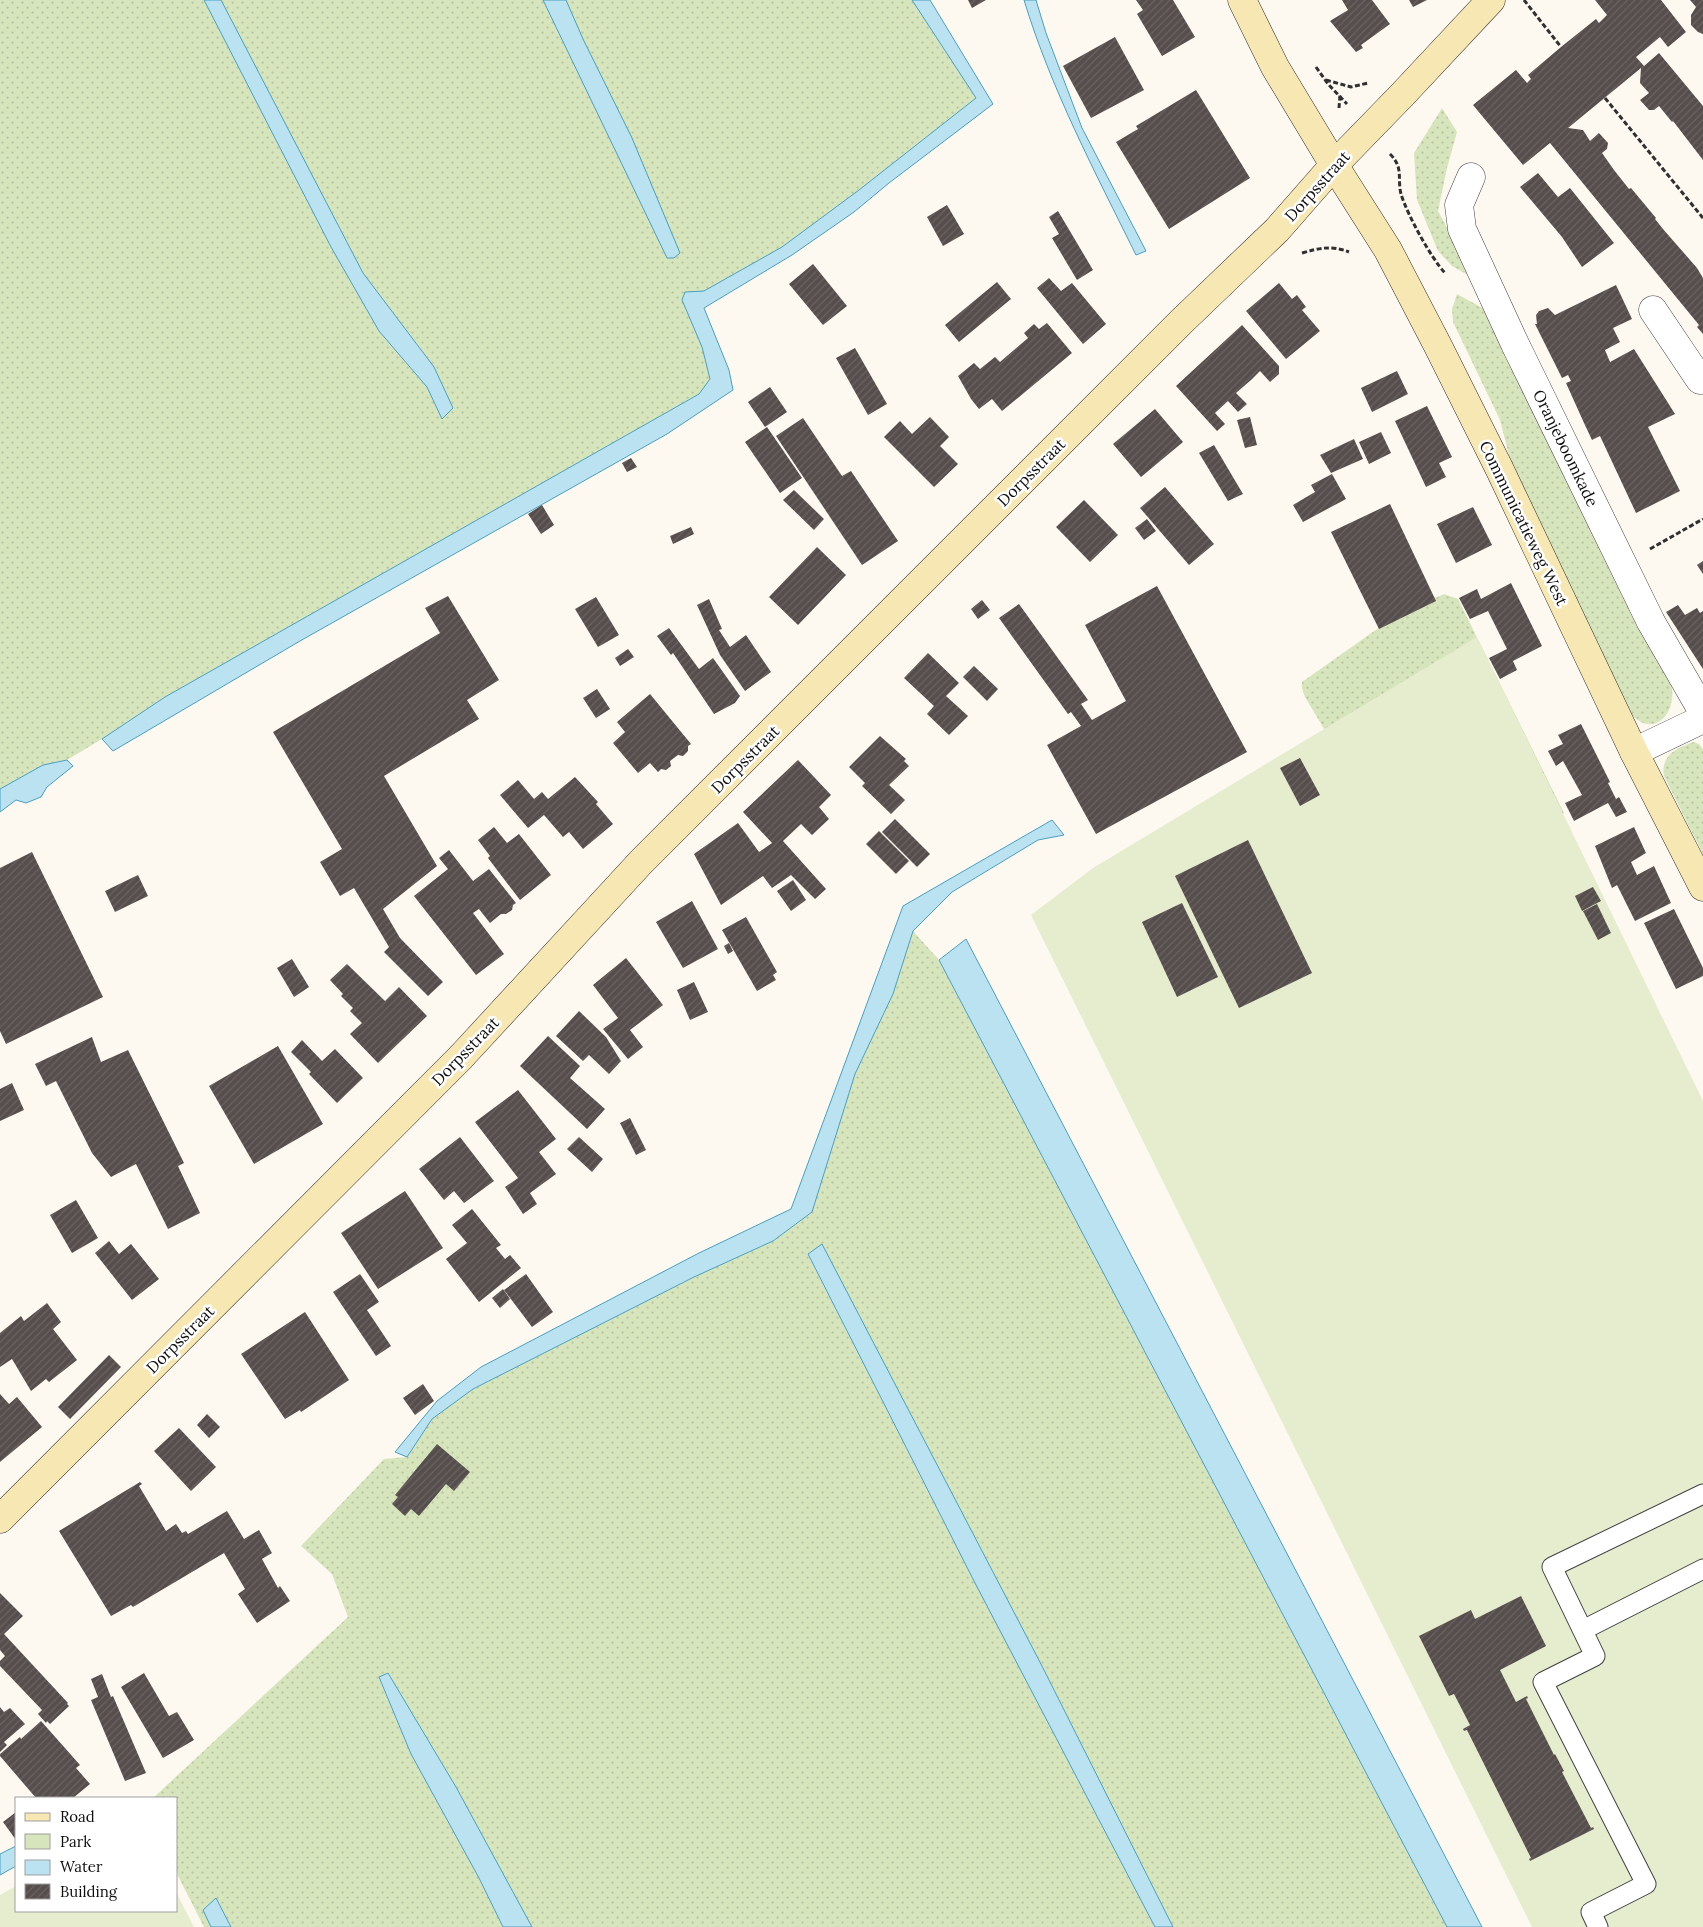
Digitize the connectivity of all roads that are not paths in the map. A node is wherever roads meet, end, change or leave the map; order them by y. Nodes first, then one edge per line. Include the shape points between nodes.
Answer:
1 (1242, 0) edge
2 (1491, 0) edge
3 (1334, 165) junction
4 (1471, 177) dead end
5 (1653, 310) dead end
6 (1702, 381) edge
7 (1703, 712) edge
8 (1703, 719) edge
9 (1634, 752) junction
10 (1703, 887) edge
11 (1703, 1494) edge
12 (0, 1519) edge
13 (1703, 1570) edge
14 (1583, 1630) junction
15 (1598, 1927) edge

1 - 3 street, Communicatieweg West via 1275,67
2 - 3 street, Dorpsstraat
3 - 9 street, Communicatieweg West via 1388,250 1438,346
3 - 12 street, Dorpsstraat via 1277,230 655,848 461,1057
4 - 7 street, Oranjeboomkade via 1459,205 1462,230 1652,622
5 - 6 street
8 - 9 street
9 - 10 street, Communicatieweg West
11 - 14 lane via 1552,1567
13 - 14 lane
14 - 15 lane via 1595,1656 1543,1682 1646,1884 1591,1912

